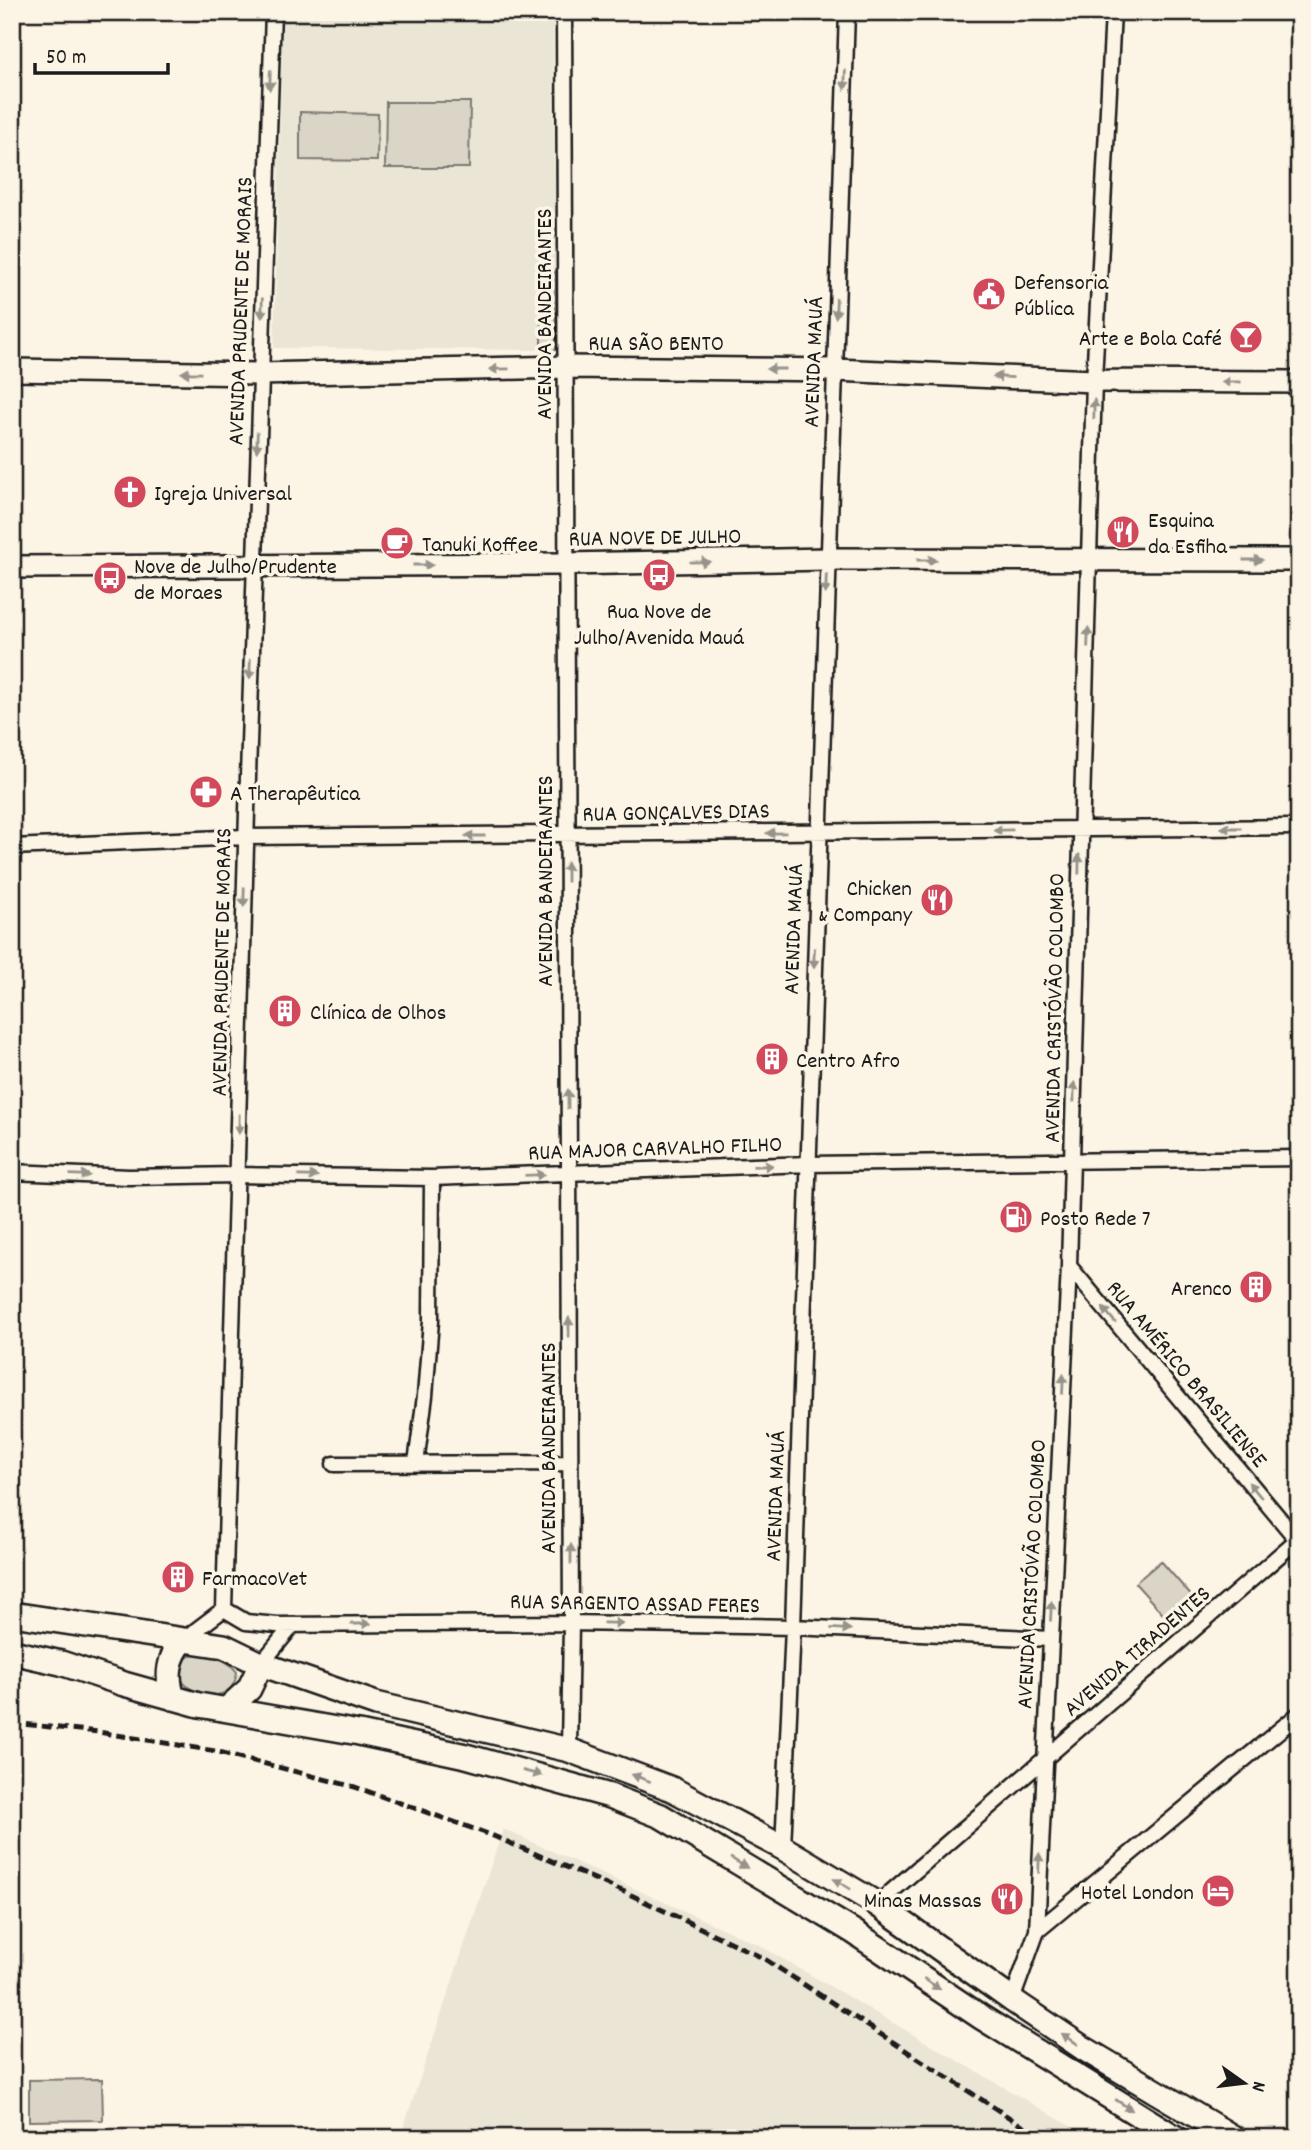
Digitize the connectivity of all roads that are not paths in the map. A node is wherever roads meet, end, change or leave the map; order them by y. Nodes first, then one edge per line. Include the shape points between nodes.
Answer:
1 (273, 12) edge
2 (564, 12) edge
3 (847, 12) edge
4 (1113, 12) edge
5 (567, 367) junction
6 (12, 370) edge
7 (834, 370) junction
8 (259, 374) junction
9 (1094, 381) junction
10 (1299, 382) edge
11 (827, 559) junction
12 (1090, 560) junction
13 (1299, 560) edge
14 (566, 564) junction
15 (253, 565) junction
16 (12, 567) edge
17 (1299, 827) edge
18 (1080, 829) junction
19 (818, 832) junction
20 (567, 835) junction
21 (245, 836) junction
22 (12, 847) edge
23 (1299, 1158) edge
24 (1072, 1160) junction
25 (808, 1164) junction
26 (12, 1172) edge
27 (568, 1174) junction
28 (237, 1175) junction
29 (432, 1178) junction
30 (1069, 1266) junction
31 (416, 1463) junction
32 (570, 1463) junction
33 (334, 1464) dead end
34 (1298, 1541) edge
35 (224, 1609) junction
36 (12, 1614) edge
37 (571, 1623) junction
38 (293, 1625) junction
39 (793, 1627) junction
40 (1050, 1639) junction
41 (183, 1640) junction
42 (12, 1652) edge
43 (261, 1664) junction
44 (173, 1698) junction
45 (227, 1709) junction
46 (1299, 1714) edge
47 (569, 1750) junction
48 (1044, 1761) junction
49 (783, 1848) junction
50 (877, 1904) junction
51 (1037, 1931) junction
52 (1012, 2000) junction
53 (1176, 2138) edge
54 (1234, 2138) edge

1 -> 8 street, AVENIDA PRUDENTE DE MORAIS
2 - 5 street, AVENIDA BANDEIRANTES
3 -> 7 street, AVENIDA MAUÁ
4 - 9 street, AVENIDA CRISTÓVÃO COLOMBO
7 -> 5 street, RUA SÃO BENTO
5 -> 8 street, RUA SÃO BENTO
5 - 14 street, AVENIDA BANDEIRANTES
8 -> 6 street, RUA SÃO BENTO
9 -> 7 street, RUA SÃO BENTO
7 - 11 street, AVENIDA MAUÁ
8 -> 15 street, AVENIDA PRUDENTE DE MORAIS
10 -> 9 street, RUA SÃO BENTO
12 -> 9 street, AVENIDA CRISTÓVÃO COLOMBO
11 -> 12 street, RUA NOVE DE JULHO
14 -> 11 street, RUA NOVE DE JULHO
11 -> 19 street, AVENIDA MAUÁ
12 -> 13 street, RUA NOVE DE JULHO
18 -> 12 street, AVENIDA CRISTÓVÃO COLOMBO
15 -> 14 street, RUA NOVE DE JULHO
14 - 20 street, AVENIDA BANDEIRANTES
15 - 16 street, RUA NOVE DE JULHO
15 -> 21 street, AVENIDA PRUDENTE DE MORAIS
17 -> 18 street, RUA GONÇALVES DIAS
18 -> 19 street, RUA GONÇALVES DIAS
24 -> 18 street, AVENIDA CRISTÓVÃO COLOMBO
19 -> 20 street, RUA GONÇALVES DIAS
19 -> 25 street, AVENIDA MAUÁ
20 -> 21 street, RUA GONÇALVES DIAS
27 -> 20 street, AVENIDA BANDEIRANTES
21 - 22 street, RUA GONÇALVES DIAS
21 -> 28 street, AVENIDA PRUDENTE DE MORAIS
23 - 24 street, RUA MAJOR CARVALHO FILHO
24 - 25 street, RUA MAJOR CARVALHO FILHO
24 - 30 street, AVENIDA CRISTÓVÃO COLOMBO
27 -> 25 street, RUA MAJOR CARVALHO FILHO
25 - 39 street, AVENIDA MAUÁ
26 -> 28 street, RUA MAJOR CARVALHO FILHO
29 -> 27 street, RUA MAJOR CARVALHO FILHO
32 -> 27 street, AVENIDA BANDEIRANTES
28 -> 29 street, RUA MAJOR CARVALHO FILHO
28 - 35 street, AVENIDA PRUDENTE DE MORAIS
29 - 31 street via 431,1321
34 -> 30 street, RUA AMÉRICO BRASILIENSE
40 -> 30 street, AVENIDA CRISTÓVÃO COLOMBO
31 - 32 street
31 - 33 street
37 -> 32 street, AVENIDA BANDEIRANTES
34 - 48 street, AVENIDA TIRADENTES
35 - 38 street, RUA SARGENTO ASSAD FERES via 246,1622
35 - 41 street
36 - 41 main road
38 -> 37 street, RUA SARGENTO ASSAD FERES
37 -> 39 street, RUA SARGENTO ASSAD FERES
37 - 47 street, AVENIDA BANDEIRANTES
38 - 43 street
39 -> 40 street, RUA SARGENTO ASSAD FERES
39 - 49 street, AVENIDA MAUÁ
40 - 48 street, AVENIDA CRISTÓVÃO COLOMBO
41 - 43 main road via 224,1646
41 - 44 main road via 170,1659 168,1682
42 - 44 main road
43 - 45 main road via 249,1689
43 - 47 main road via 376,1704
44 - 45 main road
45 -> 53 main road via 466,1756 598,1792 661,1816
46 - 51 street
49 -> 47 main road via 672,1790
48 - 50 street, AVENIDA TIRADENTES
51 -> 48 street, AVENIDA CRISTÓVÃO COLOMBO
50 -> 49 main road
50 - 52 main road
51 - 52 street, AVENIDA CRISTÓVÃO COLOMBO
54 -> 52 main road

